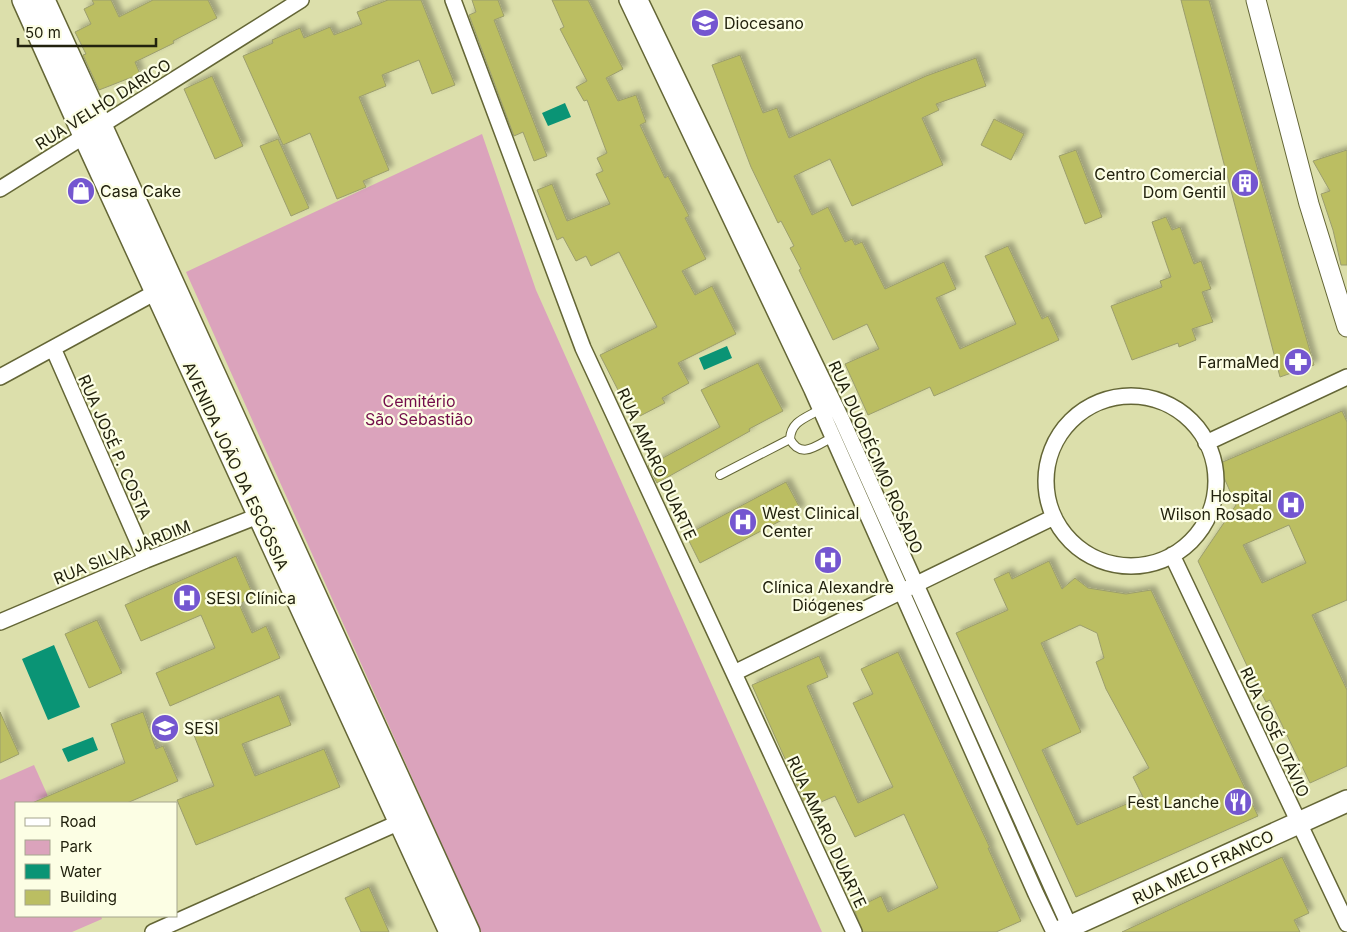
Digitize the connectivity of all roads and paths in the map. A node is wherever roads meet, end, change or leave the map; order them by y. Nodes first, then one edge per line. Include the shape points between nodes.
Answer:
1 (23, 0) edge
2 (44, 0) edge
3 (301, 0) edge
4 (453, 0) edge
5 (627, 0) edge
6 (640, 0) edge
7 (1256, 0) edge
8 (92, 131) junction
9 (0, 189) edge
10 (156, 292) junction
11 (1347, 327) edge
12 (53, 348) junction
13 (0, 377) edge
14 (1347, 377) edge
15 (821, 409) junction
16 (833, 437) junction
17 (790, 439) junction
18 (1206, 443) junction
19 (720, 475) dead end
20 (258, 516) junction
21 (1054, 517) junction
22 (1172, 555) junction
23 (146, 560) junction
24 (908, 588) junction
25 (0, 622) edge
26 (734, 673) junction
27 (1347, 801) edge
28 (400, 822) junction
29 (1299, 822) junction
30 (1347, 924) edge
31 (1063, 931) edge
32 (153, 932) edge
33 (450, 932) edge
34 (469, 932) edge
35 (854, 932) edge

1 - 8 main road, AVENIDA JOÃO DA ESCÓSSIA
2 - 8 main road, AVENIDA JOÃO DA ESCÓSSIA
3 - 8 street, RUA VELHO DARICO
4 - 26 street, RUA AMARO DUARTE via 583,348
5 - 15 street, RUA DUODÉCIMO ROSADO
6 - 24 street, RUA DUODÉCIMO ROSADO via 838,412
7 - 11 street via 1309,204
8 - 9 street, RUA VELHO DARICO
8 - 10 main road, AVENIDA JOÃO DA ESCÓSSIA
8 - 34 main road, AVENIDA JOÃO DA ESCÓSSIA
10 - 12 street
10 - 20 main road, AVENIDA JOÃO DA ESCÓSSIA
12 - 13 street
12 - 23 street, RUA JOSÉ P. COSTA
14 - 18 street
15 - 16 street, RUA DUODÉCIMO ROSADO
15 - 17 lane via 796,423 790,430
16 - 17 lane via 801,450 794,447
16 - 24 street, RUA DUODÉCIMO ROSADO
17 - 19 lane
18 - 21 street via 1184,415 1153,399 1136,396 1101,401 1071,420 1052,449 1046,483
18 - 22 street via 1215,470 1212,506 1203,526
20 - 23 street, RUA SILVA JARDIM
20 - 28 main road, AVENIDA JOÃO DA ESCÓSSIA
21 - 22 street via 1070,540 1105,561 1118,565 1146,564
21 - 24 street
22 - 29 street, RUA JOSÉ OTÁVIO
23 - 25 street, RUA SILVA JARDIM
24 - 26 street
24 - 31 street, RUA DUODÉCIMO ROSADO
26 - 35 street, RUA AMARO DUARTE
27 - 29 main road, RUA MELO FRANCO
28 - 32 street
28 - 33 main road, AVENIDA JOÃO DA ESCÓSSIA
29 - 30 street, RUA JOSÉ OTÁVIO
29 - 31 main road, RUA MELO FRANCO

